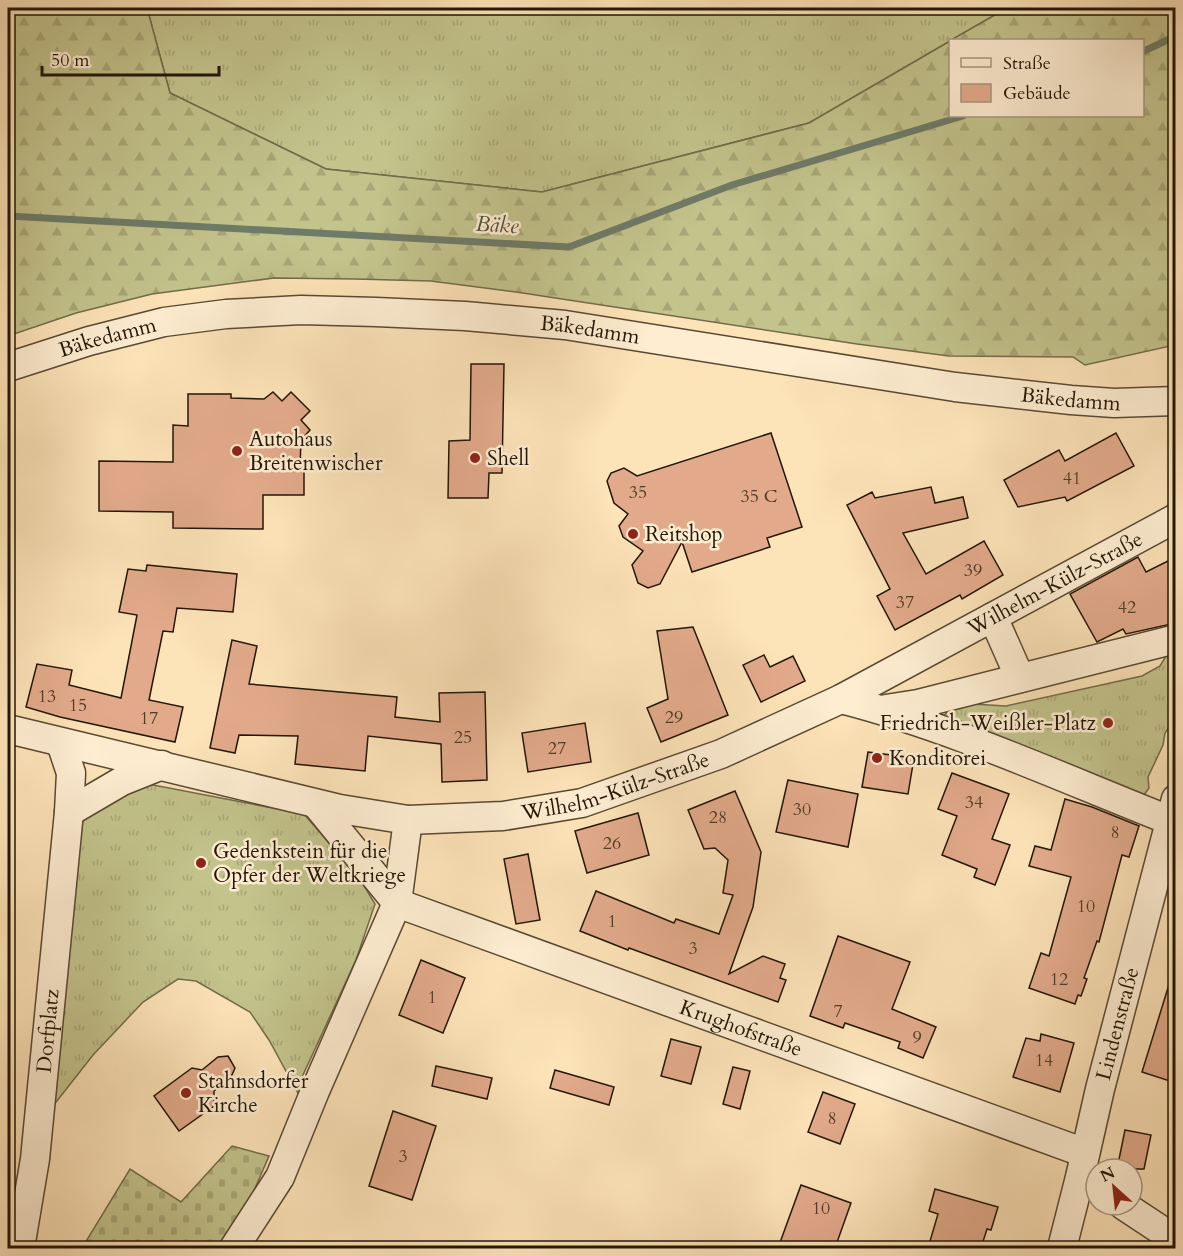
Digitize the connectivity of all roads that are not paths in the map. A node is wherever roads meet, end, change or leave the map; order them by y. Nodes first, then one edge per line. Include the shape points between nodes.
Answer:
1 (8, 367) edge
2 (1176, 401) edge
3 (1176, 518) edge
4 (993, 617) junction
5 (1176, 639) edge
6 (1020, 678) junction
7 (841, 699) junction
8 (884, 710) junction
9 (8, 729) edge
10 (61, 743) junction
11 (162, 765) junction
12 (316, 804) junction
13 (1172, 810) edge
14 (69, 813) junction
15 (408, 820) junction
16 (397, 903) junction
17 (1091, 1157) edge
18 (1084, 1172) edge
19 (1084, 1182) edge
20 (1141, 1217) edge
21 (1176, 1240) edge
22 (20, 1248) edge
23 (234, 1248) edge
24 (1062, 1248) edge

1 - 2 street, Bäkedamm via 89,340 164,322 301,310 375,312 565,325 955,387 1071,400
3 - 4 street, Wilhelm-Külz-Straße
4 - 6 street
4 - 7 street, Wilhelm-Külz-Straße
5 - 6 street
6 - 8 street
7 - 8 street
7 - 15 street, Wilhelm-Külz-Straße via 722,754 582,803 503,816
8 - 13 street
9 - 10 street, Wilhelm-Külz-Straße
10 - 11 street, Wilhelm-Külz-Straße
10 - 14 street, Dorfplatz via 71,773
11 - 12 street, Wilhelm-Külz-Straße
11 - 14 street via 122,781
12 - 15 street, Wilhelm-Külz-Straße
12 - 16 street
13 - 17 street, Lindenstraße
14 - 22 street, Dorfplatz via 35,1159
15 - 16 street
16 - 18 street, Krughofstraße
16 - 23 street via 280,1177
19 - 24 street, Lindenstraße
20 - 21 street

